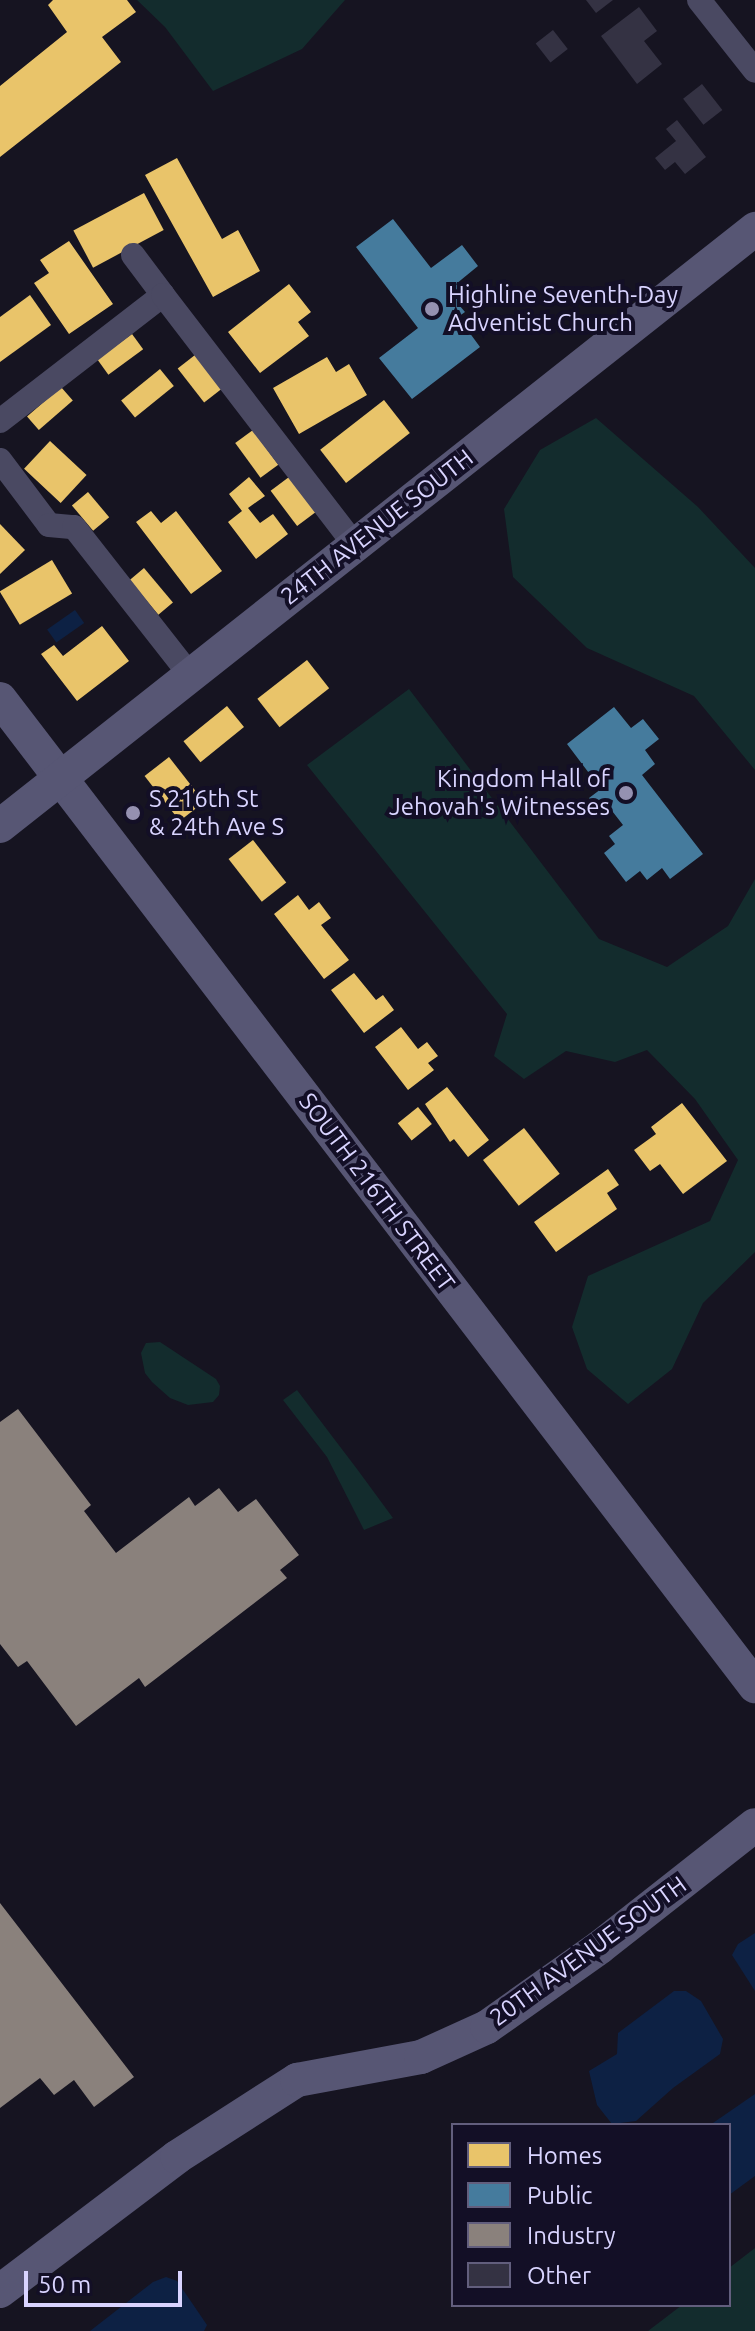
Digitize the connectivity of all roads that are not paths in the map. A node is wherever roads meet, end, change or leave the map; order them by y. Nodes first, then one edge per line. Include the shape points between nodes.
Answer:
1 (699, 0) edge
2 (755, 71) edge
3 (755, 229) edge
4 (133, 255) dead end
5 (163, 295) junction
6 (0, 421) edge
7 (0, 460) edge
8 (355, 545) junction
9 (190, 675) junction
10 (0, 699) edge
11 (60, 779) junction
12 (0, 826) edge
13 (755, 1686) edge
14 (755, 1825) edge
15 (0, 2291) edge

1 - 2 street
3 - 8 street, 24TH AVENUE SOUTH
4 - 5 street
5 - 6 street
5 - 8 street
7 - 9 street via 49,525 74,527
8 - 9 street, 24TH AVENUE SOUTH
9 - 11 street, 24TH AVENUE SOUTH
10 - 11 street, SOUTH 216TH STREET
11 - 12 street, 24TH AVENUE SOUTH
11 - 13 street, SOUTH 216TH STREET
14 - 15 street, 20TH AVENUE SOUTH via 600,1947 487,2027 421,2057 297,2080 177,2157

